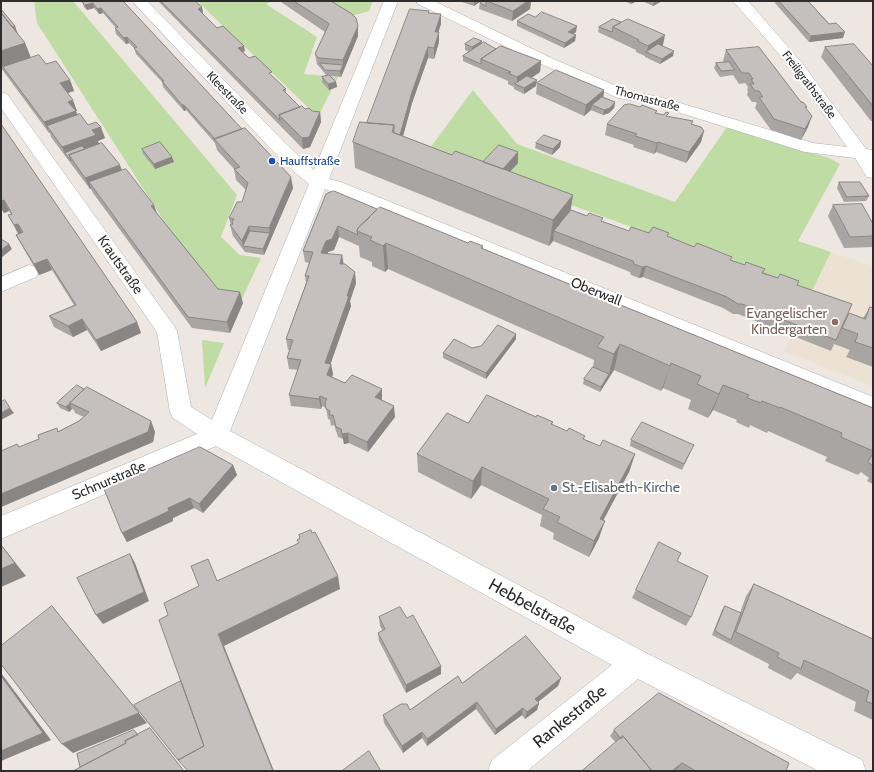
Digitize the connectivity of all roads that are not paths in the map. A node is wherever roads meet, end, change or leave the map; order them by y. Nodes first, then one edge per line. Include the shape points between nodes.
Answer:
1 (139, 1) edge
2 (391, 1) edge
3 (424, 1) edge
4 (740, 1) edge
5 (1, 97) edge
6 (867, 155) edge
7 (873, 173) edge
8 (318, 182) junction
9 (29, 272) edge
10 (1, 285) edge
11 (873, 406) edge
12 (217, 435) junction
13 (1, 528) edge
14 (636, 663) junction
15 (503, 771) edge
16 (851, 771) edge

1 - 8 street, Kleestraße via 279,147
2 - 8 street
3 - 6 street, Thomastraße via 523,50 624,95 654,100 812,148
4 - 6 street, Freiligrathstraße via 797,66
5 - 12 street, Krautstraße via 167,331 181,412
6 - 7 street, Freiligrathstraße
8 - 11 street, Oberwall via 335,186
8 - 12 street
9 - 10 street
12 - 13 street, Schnurstraße
12 - 14 street, Hebbelstraße
14 - 15 street, Rankestraße
14 - 16 street, Hebbelstraße

